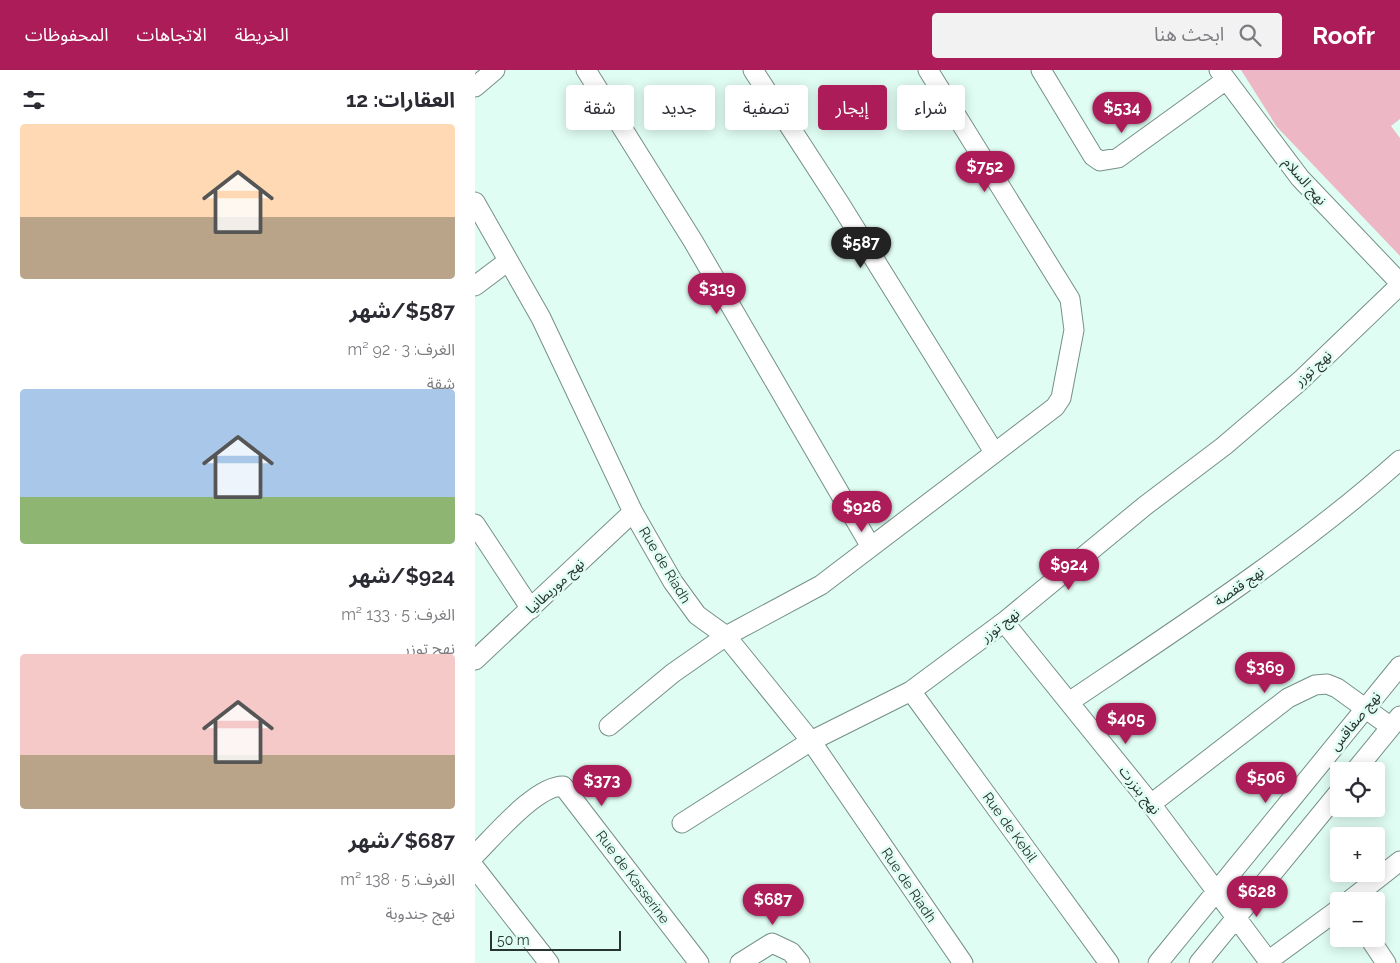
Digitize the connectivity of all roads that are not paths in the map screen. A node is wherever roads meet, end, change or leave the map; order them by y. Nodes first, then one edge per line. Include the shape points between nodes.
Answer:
1 (495, 70) edge
2 (586, 70) edge
3 (753, 70) edge
4 (928, 70) edge
5 (1041, 70) edge
6 (1222, 75) edge
7 (475, 87) edge
8 (475, 202) edge
9 (507, 261) junction
10 (1400, 284) edge
11 (475, 286) edge
12 (994, 452) junction
13 (1400, 460) edge
14 (633, 512) junction
15 (475, 524) edge
16 (871, 547) junction
17 (531, 609) junction
18 (1004, 622) junction
19 (726, 636) junction
20 (475, 660) edge
21 (1400, 666) edge
22 (911, 691) junction
23 (1069, 702) junction
24 (1366, 708) junction
25 (1395, 722) edge
26 (609, 726) dead end
27 (811, 741) junction
28 (1362, 762) edge
29 (1330, 803) edge
30 (1151, 804) junction
31 (681, 823) dead end
32 (475, 855) edge
33 (1400, 861) edge
34 (475, 868) edge
35 (1217, 892) junction
36 (1360, 892) edge
37 (1330, 916) edge
38 (1236, 919) junction
39 (1375, 947) edge
40 (1269, 962) edge
41 (549, 963) edge
42 (699, 963) edge
43 (739, 963) edge
44 (801, 963) edge
45 (963, 963) edge
46 (1109, 963) edge
47 (1158, 963) edge
48 (1199, 963) edge
49 (1386, 963) edge

1 - 7 street
2 - 16 street via 693,241
3 - 12 street
4 - 12 street via 1070,300 1073,313 1074,330 1061,398 1055,407
5 - 6 street via 1093,156 1101,161 1118,158
6 - 10 street, نهج السلام via 1300,178
8 - 9 street, Rue de Riadh
9 - 11 street
9 - 14 street, Rue de Riadh via 541,318
10 - 18 street, نهج توزر via 1299,381 1224,446 1146,505
12 - 16 street
13 - 23 street, نهج قفصة via 1310,535 1225,597
14 - 17 street, نهج موريطانيا
14 - 19 street, Rue de Riadh via 673,582 697,615
15 - 17 street
16 - 19 street via 821,586
17 - 20 street, نهج موريطانيا
18 - 22 street, نهج توزر
18 - 23 street, نهج بنزرت
19 - 26 street
19 - 27 street, Rue de Riadh
21 - 24 street, نهج صفاقس
22 - 27 street, نهج توزر
22 - 46 street, Rue de Kebil
23 - 30 street, نهج بنزرت
24 - 25 street
24 - 30 street via 1327,684 1305,688
24 - 35 street, نهج صفاقس
25 - 28 street
27 - 31 street, نهج توزر
27 - 45 street, Rue de Riadh
29 - 38 street
30 - 35 street, نهج بنزرت
32 - 42 street, Rue de Kasserine via 520,811 553,786 563,786
33 - 36 street
34 - 41 street
35 - 38 street, نهج بنزرت
35 - 47 street, نهج صفاقس
37 - 40 street
38 - 40 street, نهج بنزرت
38 - 48 street
39 - 49 street
43 - 44 street via 772,942 791,952

